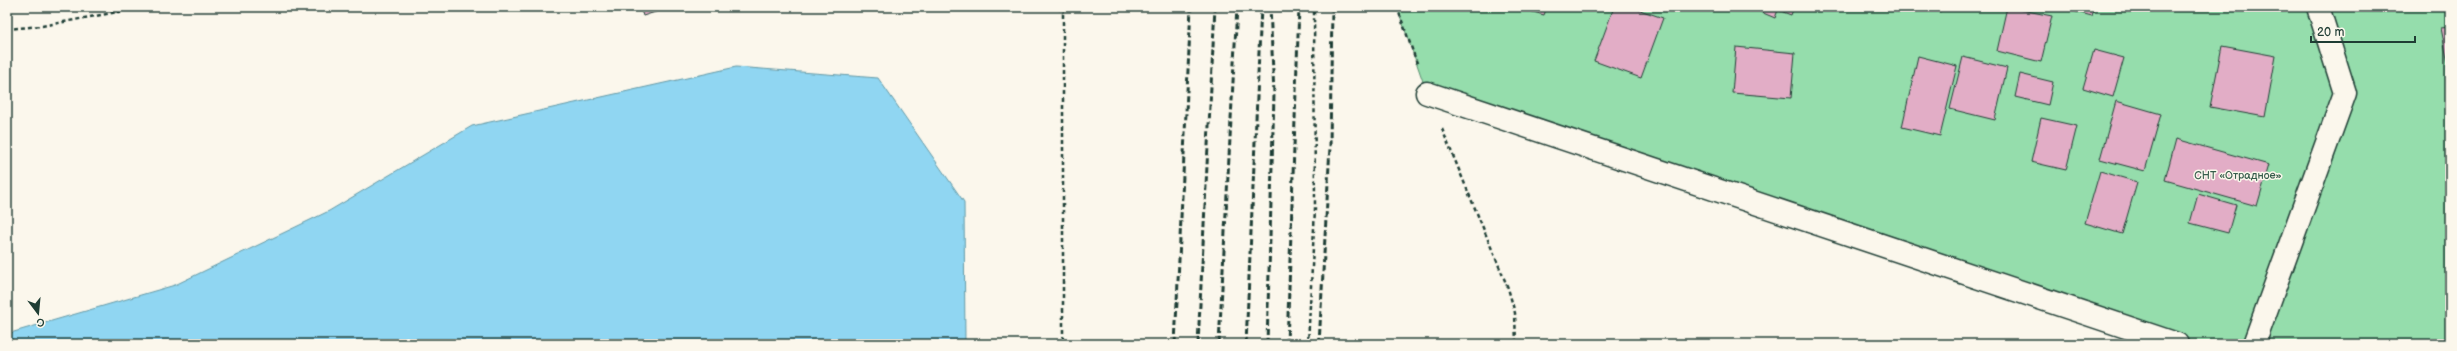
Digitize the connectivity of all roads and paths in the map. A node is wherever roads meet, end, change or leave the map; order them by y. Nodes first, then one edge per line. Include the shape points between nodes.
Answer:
1 (144, 7) edge
2 (1058, 7) edge
3 (1063, 7) edge
4 (1314, 7) edge
5 (1397, 7) edge
6 (2318, 7) edge
7 (1063, 14) junction
8 (7, 29) edge
9 (1427, 93) junction
10 (1063, 344) edge
11 (1308, 344) edge
12 (1516, 344) edge
13 (2177, 344) edge
14 (2254, 344) edge

1 - 8 path via 42,26
2 - 7 path
3 - 7 path
4 - 11 path via 1315,208
5 - 9 path
6 - 14 lane via 2345,93
7 - 10 path
9 - 12 path via 1508,288 1515,313
9 - 13 lane

